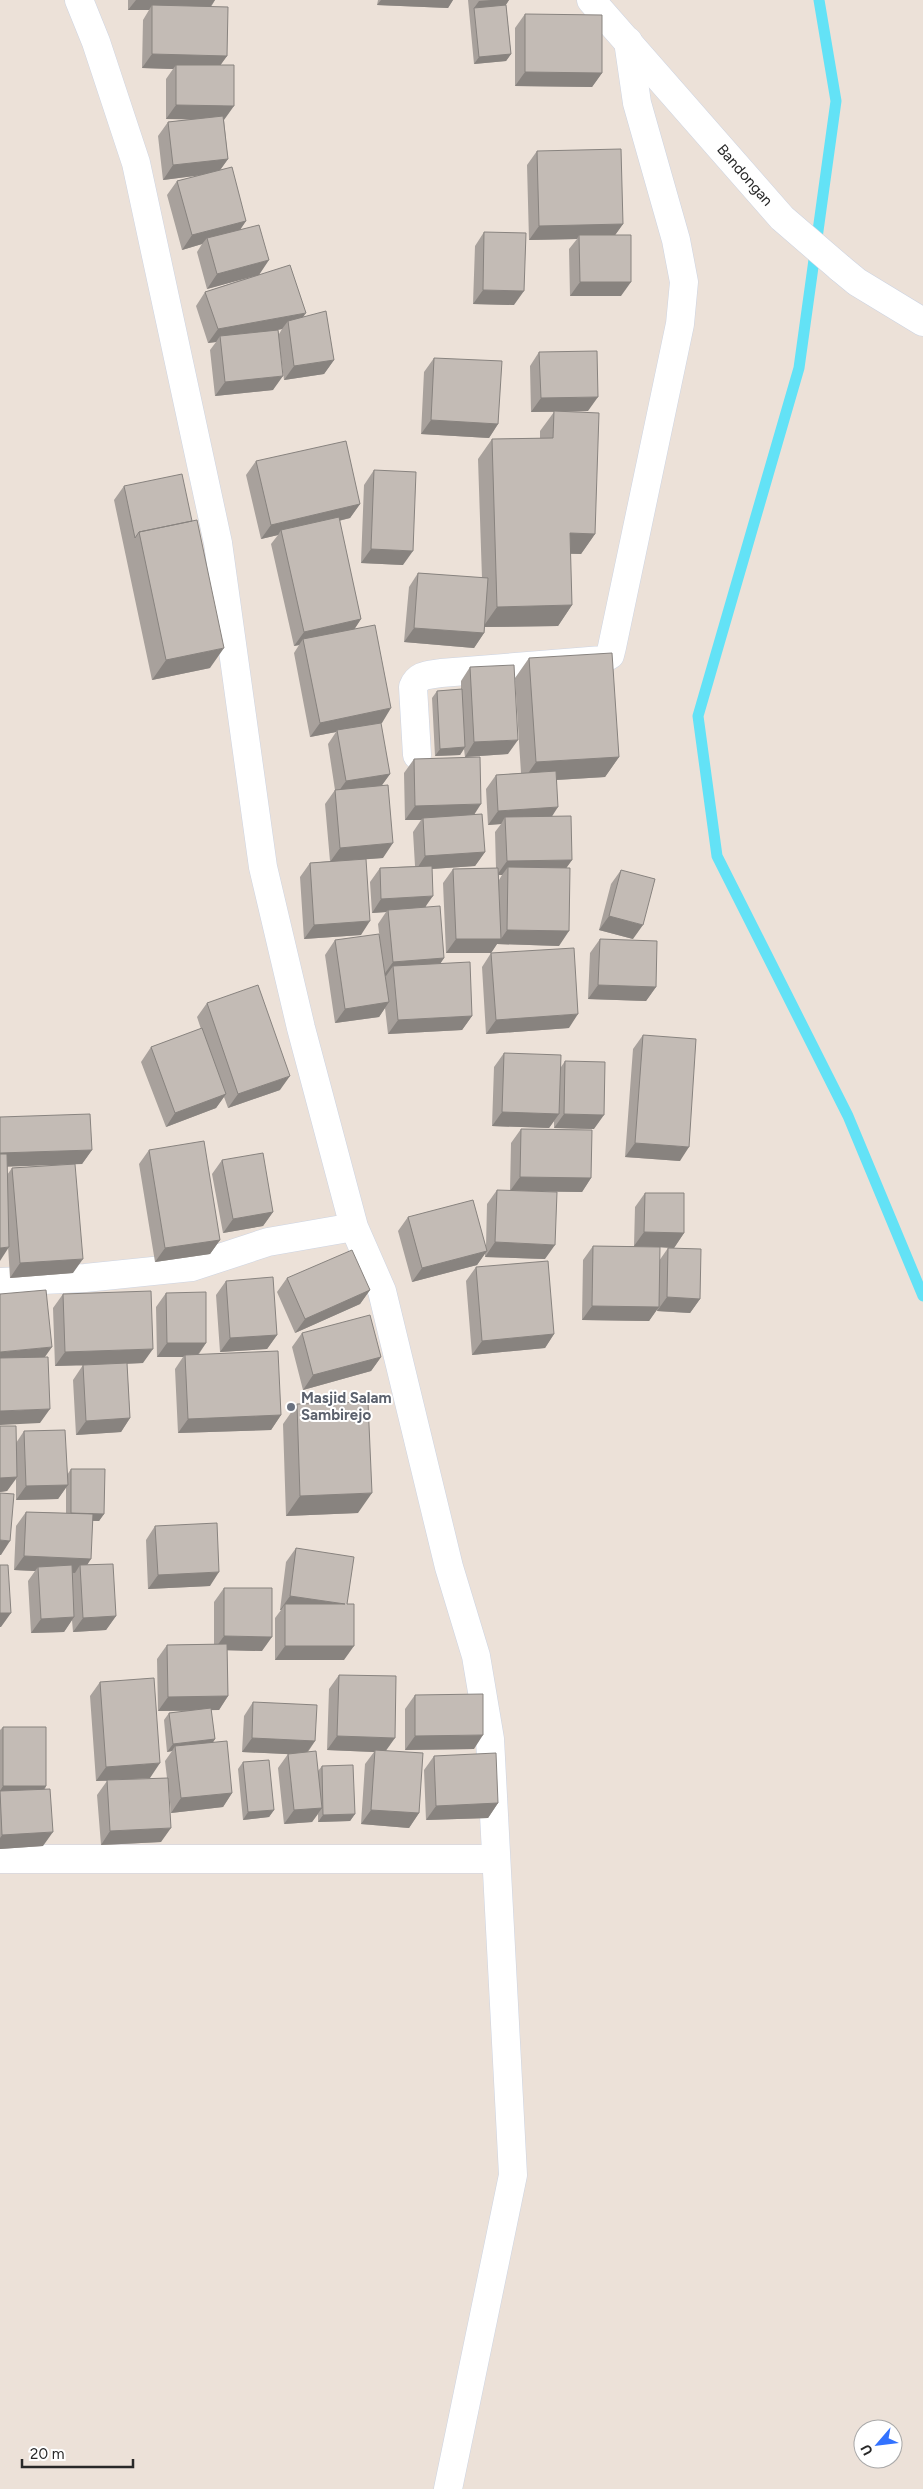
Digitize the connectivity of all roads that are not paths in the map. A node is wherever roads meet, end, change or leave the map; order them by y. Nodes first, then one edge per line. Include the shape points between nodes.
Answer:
1 (79, 0) edge
2 (591, 0) edge
3 (628, 41) junction
4 (923, 322) edge
5 (417, 755) dead end
6 (354, 1227) junction
7 (0, 1282) edge
8 (0, 1859) edge
9 (496, 1859) junction
10 (448, 2489) edge

1 - 6 street via 136,163 218,543 263,867 301,1028
2 - 3 street, Bandongan
3 - 4 street, Bandongan via 790,223 857,282
3 - 5 street via 637,103 676,240 684,282 680,324 610,655 602,660 441,673 416,679 413,686
6 - 7 street via 268,1242 192,1267 84,1278
6 - 9 street via 382,1291 449,1566 476,1656 490,1739
8 - 9 street
9 - 10 street via 513,2175

